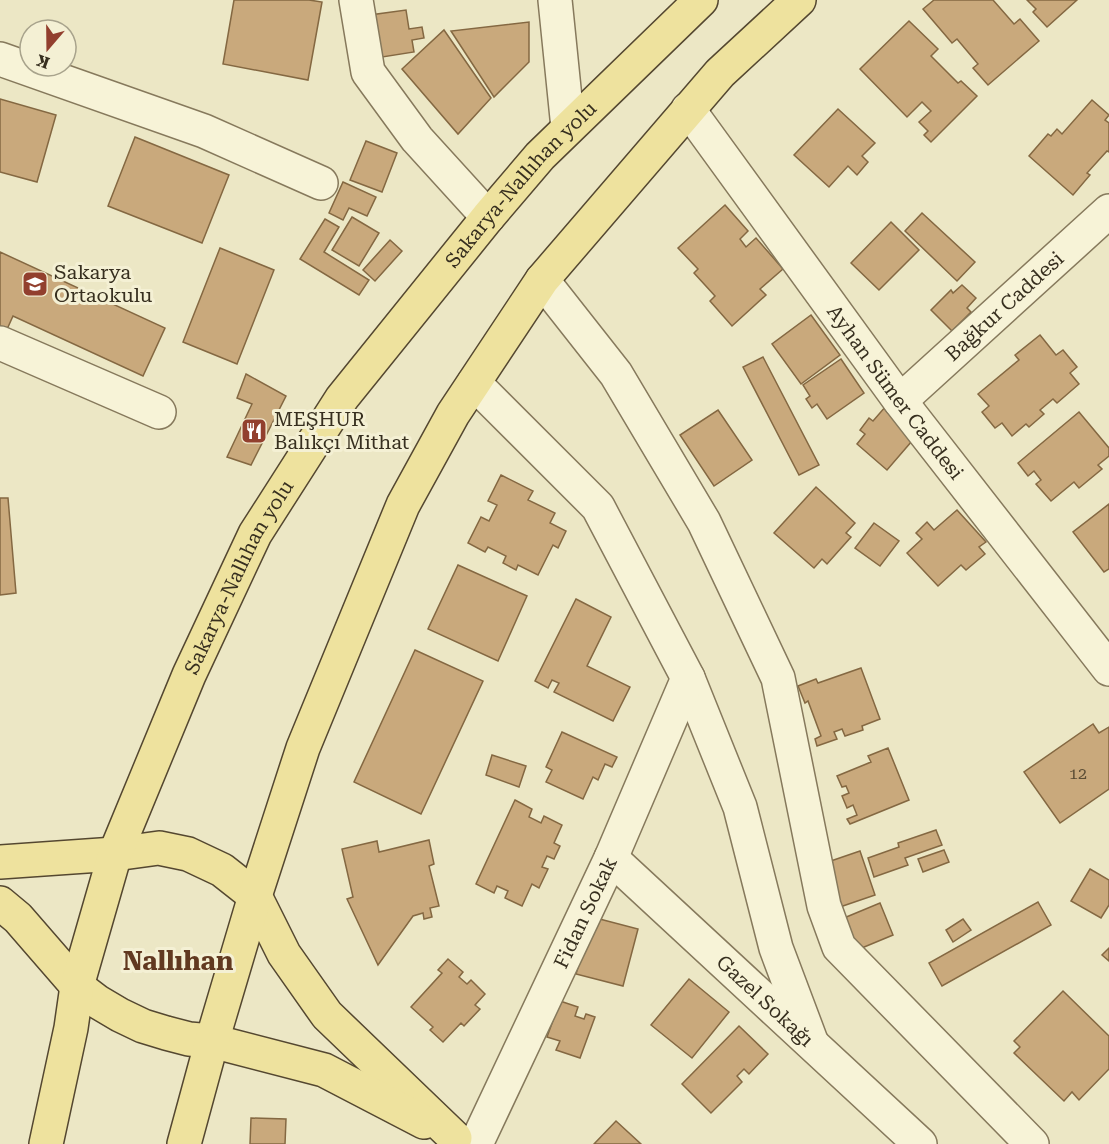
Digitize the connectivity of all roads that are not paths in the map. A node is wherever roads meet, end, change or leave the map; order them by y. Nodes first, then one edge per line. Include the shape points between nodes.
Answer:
1 (356, 0) edge
2 (555, 0) edge
3 (799, 0) edge
4 (692, 4) edge
5 (0, 59) edge
6 (688, 109) junction
7 (568, 128) junction
8 (321, 183) dead end
9 (1109, 211) edge
10 (488, 217) junction
11 (542, 280) junction
12 (0, 343) edge
13 (474, 383) junction
14 (900, 401) junction
15 (159, 412) dead end
16 (1109, 669) edge
17 (688, 678) junction
18 (115, 854) junction
19 (611, 858) junction
20 (0, 862) edge
21 (255, 896) junction
22 (0, 903) edge
23 (77, 986) junction
24 (212, 1041) junction
25 (810, 1041) junction
26 (464, 1142) edge
27 (46, 1144) edge
28 (184, 1144) edge
29 (920, 1144) edge
30 (1032, 1144) edge

1 - 10 street via 368,72 417,139
2 - 7 street
3 - 6 main road via 720,73
4 - 7 main road, Sakarya-Nallıhan yolu
5 - 8 street via 204,130
6 - 11 main road
6 - 14 street, Ayhan Sümer Caddesi
7 - 10 main road, Sakarya-Nallıhan yolu
9 - 14 street, Bağkur Caddesi
10 - 18 main road, Sakarya-Nallıhan yolu via 342,398 255,534 189,675
11 - 13 main road
11 - 30 street via 616,374 693,503 778,678 819,888 839,947
12 - 15 street
13 - 17 street via 598,507
13 - 21 main road via 403,505 303,748
14 - 16 street, Ayhan Sümer Caddesi
17 - 19 street, Fidan Sokak
17 - 25 street via 740,807 776,948
18 - 20 main road
18 - 21 main road via 159,848 188,854 222,870
18 - 23 main road, Sakarya-Nallıhan yolu
19 - 25 street, Gazel Sokağı
19 - 26 street, Fidan Sokak
21 - 24 main road
21 - 26 main road via 284,954 327,1015
22 - 23 main road
23 - 24 main road via 143,1026
23 - 27 main road, Sakarya-Nallıhan yolu
24 - 26 main road via 324,1070
24 - 28 main road
25 - 29 street, Gazel Sokağı

